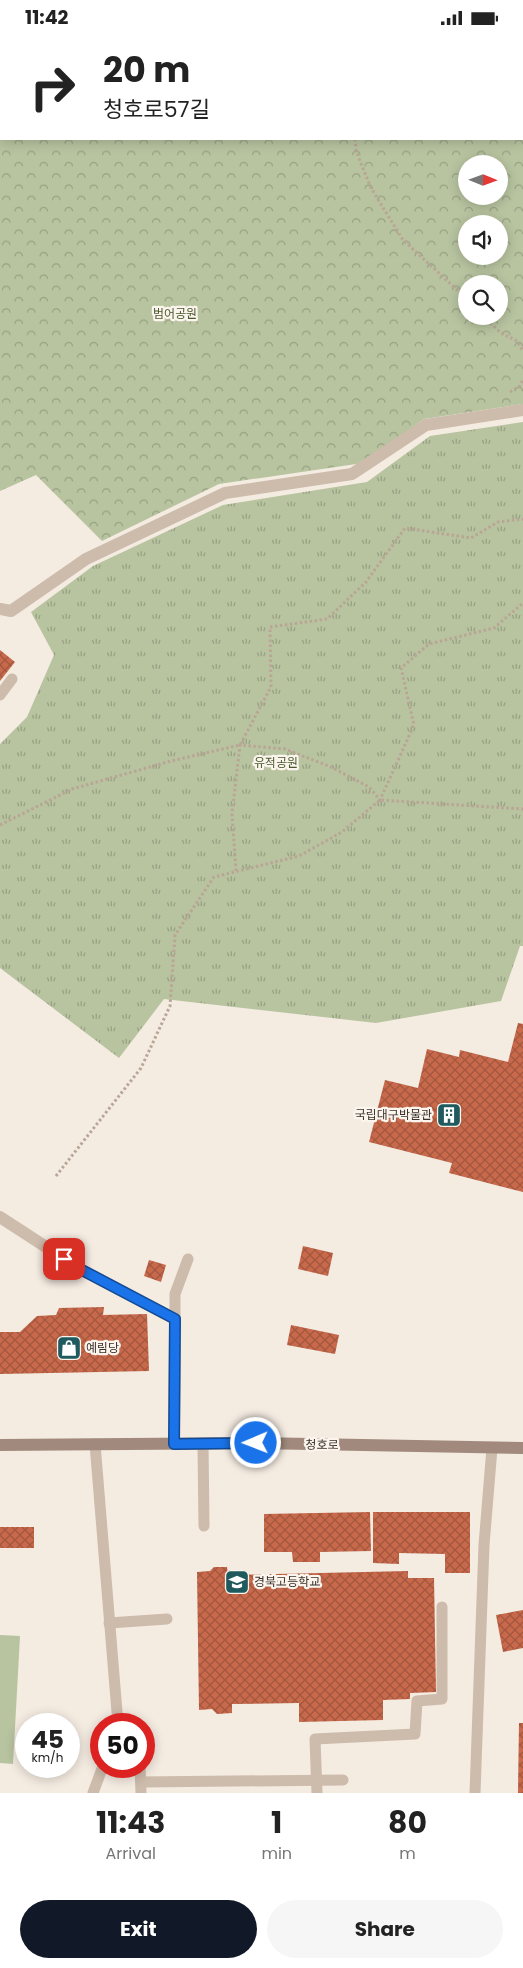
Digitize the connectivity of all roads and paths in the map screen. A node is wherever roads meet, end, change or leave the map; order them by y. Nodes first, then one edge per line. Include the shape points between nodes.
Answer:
1 (355, 140) edge
2 (458, 291) edge
3 (493, 325) edge
4 (523, 351) edge
5 (523, 410) edge
6 (523, 519) edge
7 (523, 603) edge
8 (0, 609) edge
9 (12, 679) dead end
10 (0, 695) edge
11 (240, 745) junction
12 (380, 800) junction
13 (523, 809) edge
14 (0, 825) edge
15 (236, 871) junction
16 (56, 1176) dead end
17 (0, 1217) edge
18 (188, 1259) dead end
19 (175, 1319) junction
20 (94, 1444) junction
21 (174, 1444) junction
22 (203, 1444) junction
23 (0, 1445) edge
24 (492, 1447) junction
25 (523, 1448) edge
26 (204, 1526) dead end
27 (442, 1607) dead end
28 (168, 1619) dead end
29 (109, 1623) junction
30 (117, 1713) edge
31 (99, 1778) edge
32 (343, 1780) dead end
33 (141, 1787) edge
34 (317, 1787) edge
35 (93, 1793) edge
36 (474, 1793) edge

1 - 2 path via 356,151 371,188 403,240
3 - 4 path via 517,341
5 - 8 street via 426,425 352,474 225,493 86,559 12,611
6 - 11 path via 498,522 471,538 406,528 366,582 327,619 270,627 271,687
7 - 12 path via 494,628 429,644 401,668 414,725
9 - 10 lane
11 - 12 path via 285,749 331,767 369,787
11 - 14 path via 72,789
11 - 15 path via 232,814
12 - 13 path
12 - 15 path via 342,832 299,856
15 - 16 path via 214,877 175,935 170,1006 140,1068
17 - 19 street via 80,1269
18 - 19 lane via 175,1294
19 - 21 street
20 - 21 main road, 청호로
20 - 23 main road, 청호로
20 - 29 lane
21 - 22 main road, 청호로
22 - 24 main road, 청호로
22 - 26 lane
24 - 25 main road, 청호로
24 - 36 lane
27 - 34 lane via 442,1699 417,1701 415,1734 315,1739
28 - 29 lane
29 - 30 lane
31 - 35 lane
32 - 34 lane
33 - 34 lane

